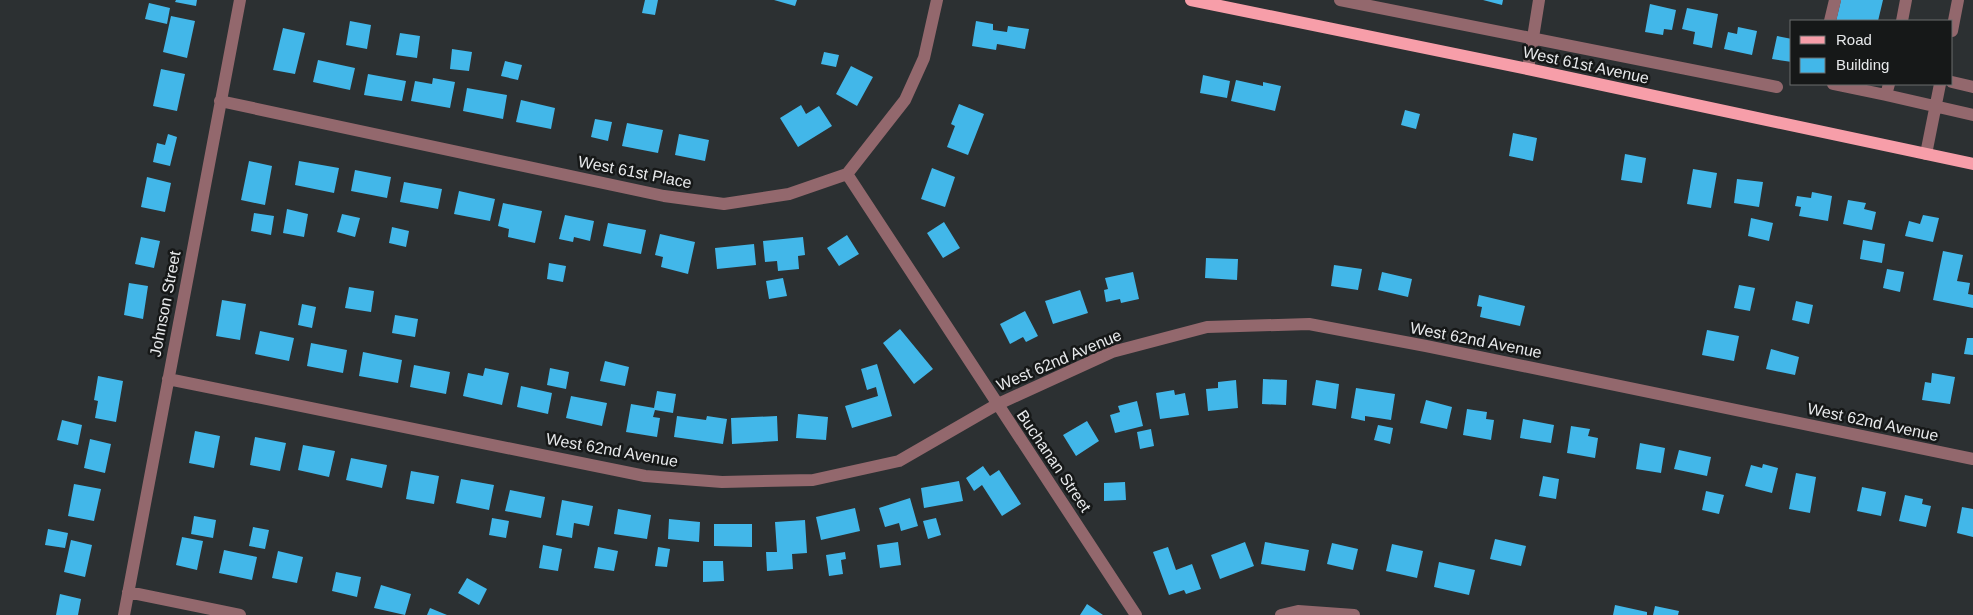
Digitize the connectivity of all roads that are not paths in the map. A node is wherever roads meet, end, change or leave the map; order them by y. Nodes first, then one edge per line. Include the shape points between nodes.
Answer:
1 (240, 0) edge
2 (937, 0) edge
3 (1191, 0) edge
4 (1340, 0) edge
5 (1539, 0) edge
6 (1835, 0) edge
7 (1906, 0) edge
8 (1958, 0) edge
9 (1830, 20) edge
10 (1902, 20) edge
11 (1953, 26) edge
12 (1532, 39) junction
13 (1528, 69) junction
14 (1953, 82) edge
15 (1842, 85) edge
16 (1940, 85) edge
17 (1777, 87) dead end
18 (1973, 87) edge
19 (1887, 90) edge
20 (220, 102) junction
21 (1936, 107) junction
22 (1973, 115) edge
23 (1926, 154) junction
24 (1973, 164) edge
25 (847, 174) junction
26 (168, 379) junction
27 (996, 405) junction
28 (1973, 459) edge
29 (128, 592) junction
30 (124, 615) edge
31 (240, 615) edge
32 (1136, 615) edge
33 (1281, 615) edge
34 (1354, 615) edge

1 - 20 street, Johnson Street
2 - 25 street via 924,58 905,100
3 - 13 main road, West 61st Avenue
4 - 12 street
5 - 12 street
6 - 9 street
7 - 10 street
8 - 11 street
12 - 13 street
12 - 17 street
13 - 23 main road, West 61st Avenue
14 - 18 street
15 - 19 street
16 - 21 street
19 - 21 street
20 - 25 street, West 61st Place via 664,196 724,204 789,194
20 - 26 street, Johnson Street
21 - 22 street
21 - 23 street
23 - 24 main road, West 61st Avenue
25 - 27 street, Buchanan Street
26 - 27 street, West 62nd Avenue via 645,476 722,482 813,480 899,461
26 - 29 street, Johnson Street
27 - 28 street, West 62nd Avenue via 1112,352 1206,327 1309,324
27 - 32 street, Buchanan Street
29 - 30 street, Johnson Street
29 - 31 street
33 - 34 street via 1298,611

